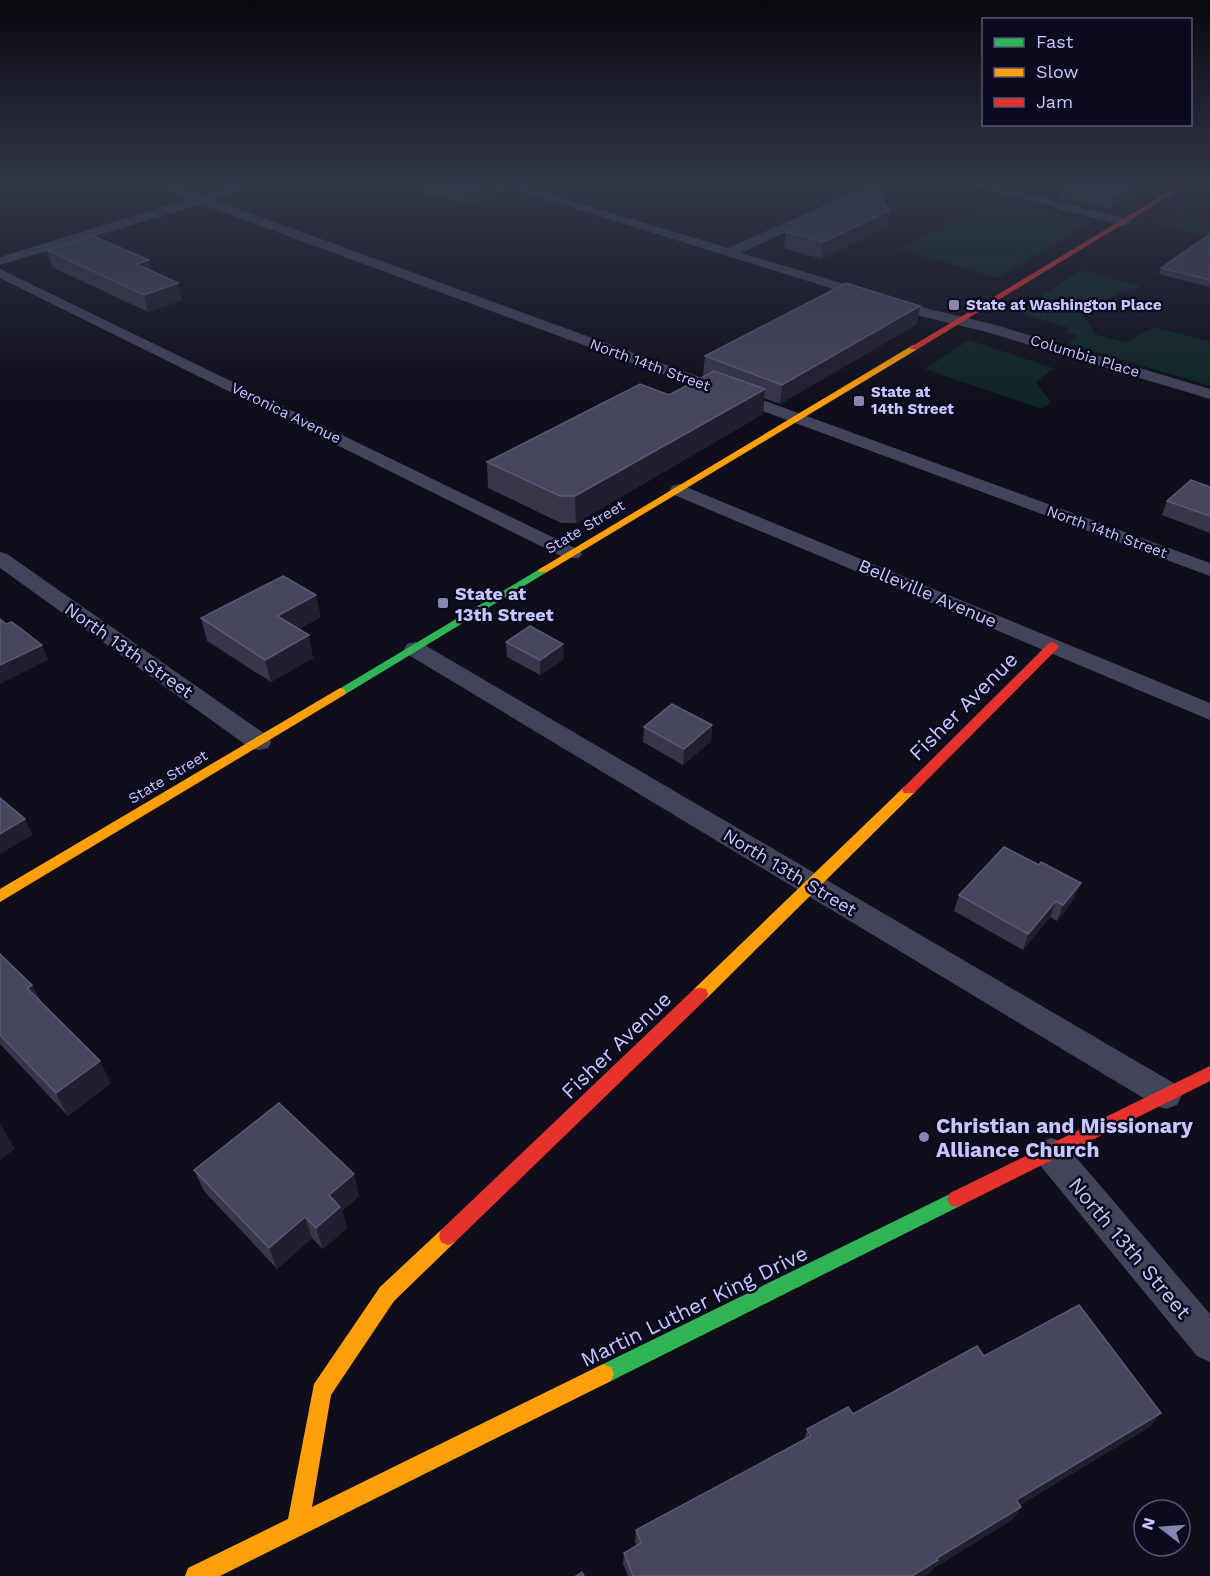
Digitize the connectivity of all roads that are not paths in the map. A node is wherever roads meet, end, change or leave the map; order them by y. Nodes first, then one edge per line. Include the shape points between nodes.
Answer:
1 (357, 258) edge
2 (741, 258) edge
3 (1064, 258) edge
4 (0, 273) edge
5 (959, 320) junction
6 (1210, 394) edge
7 (796, 419) junction
8 (679, 490) junction
9 (572, 554) junction
10 (0, 558) edge
11 (1210, 570) edge
12 (1053, 646) junction
13 (415, 649) junction
14 (1210, 712) edge
15 (259, 742) junction
16 (813, 886) junction
17 (0, 896) edge
18 (1210, 1073) edge
19 (1166, 1095) junction
20 (1051, 1153) junction
21 (1210, 1343) edge
22 (298, 1526) junction
23 (196, 1576) edge

1 - 7 street, North 14th Street
2 - 5 street, Columbia Place
3 - 5 main road, State Street
4 - 9 street, Veronica Avenue
5 - 6 street, Columbia Place
5 - 7 main road, State Street
7 - 8 main road, State Street
7 - 11 street, North 14th Street
8 - 9 main road, State Street
8 - 12 street, Belleville Avenue
9 - 13 main road, State Street
10 - 15 street, North 13th Street
12 - 14 street, Belleville Avenue
12 - 16 main road, Fisher Avenue
13 - 15 main road, State Street
13 - 16 street, North 13th Street
15 - 17 main road, State Street
16 - 19 street, North 13th Street
16 - 22 main road, Fisher Avenue via 387,1294 321,1391
18 - 19 main road, Martin Luther King Drive
19 - 20 main road, Martin Luther King Drive
20 - 21 street, North 13th Street
20 - 22 main road, Martin Luther King Drive
22 - 23 main road, Martin Luther King Drive

